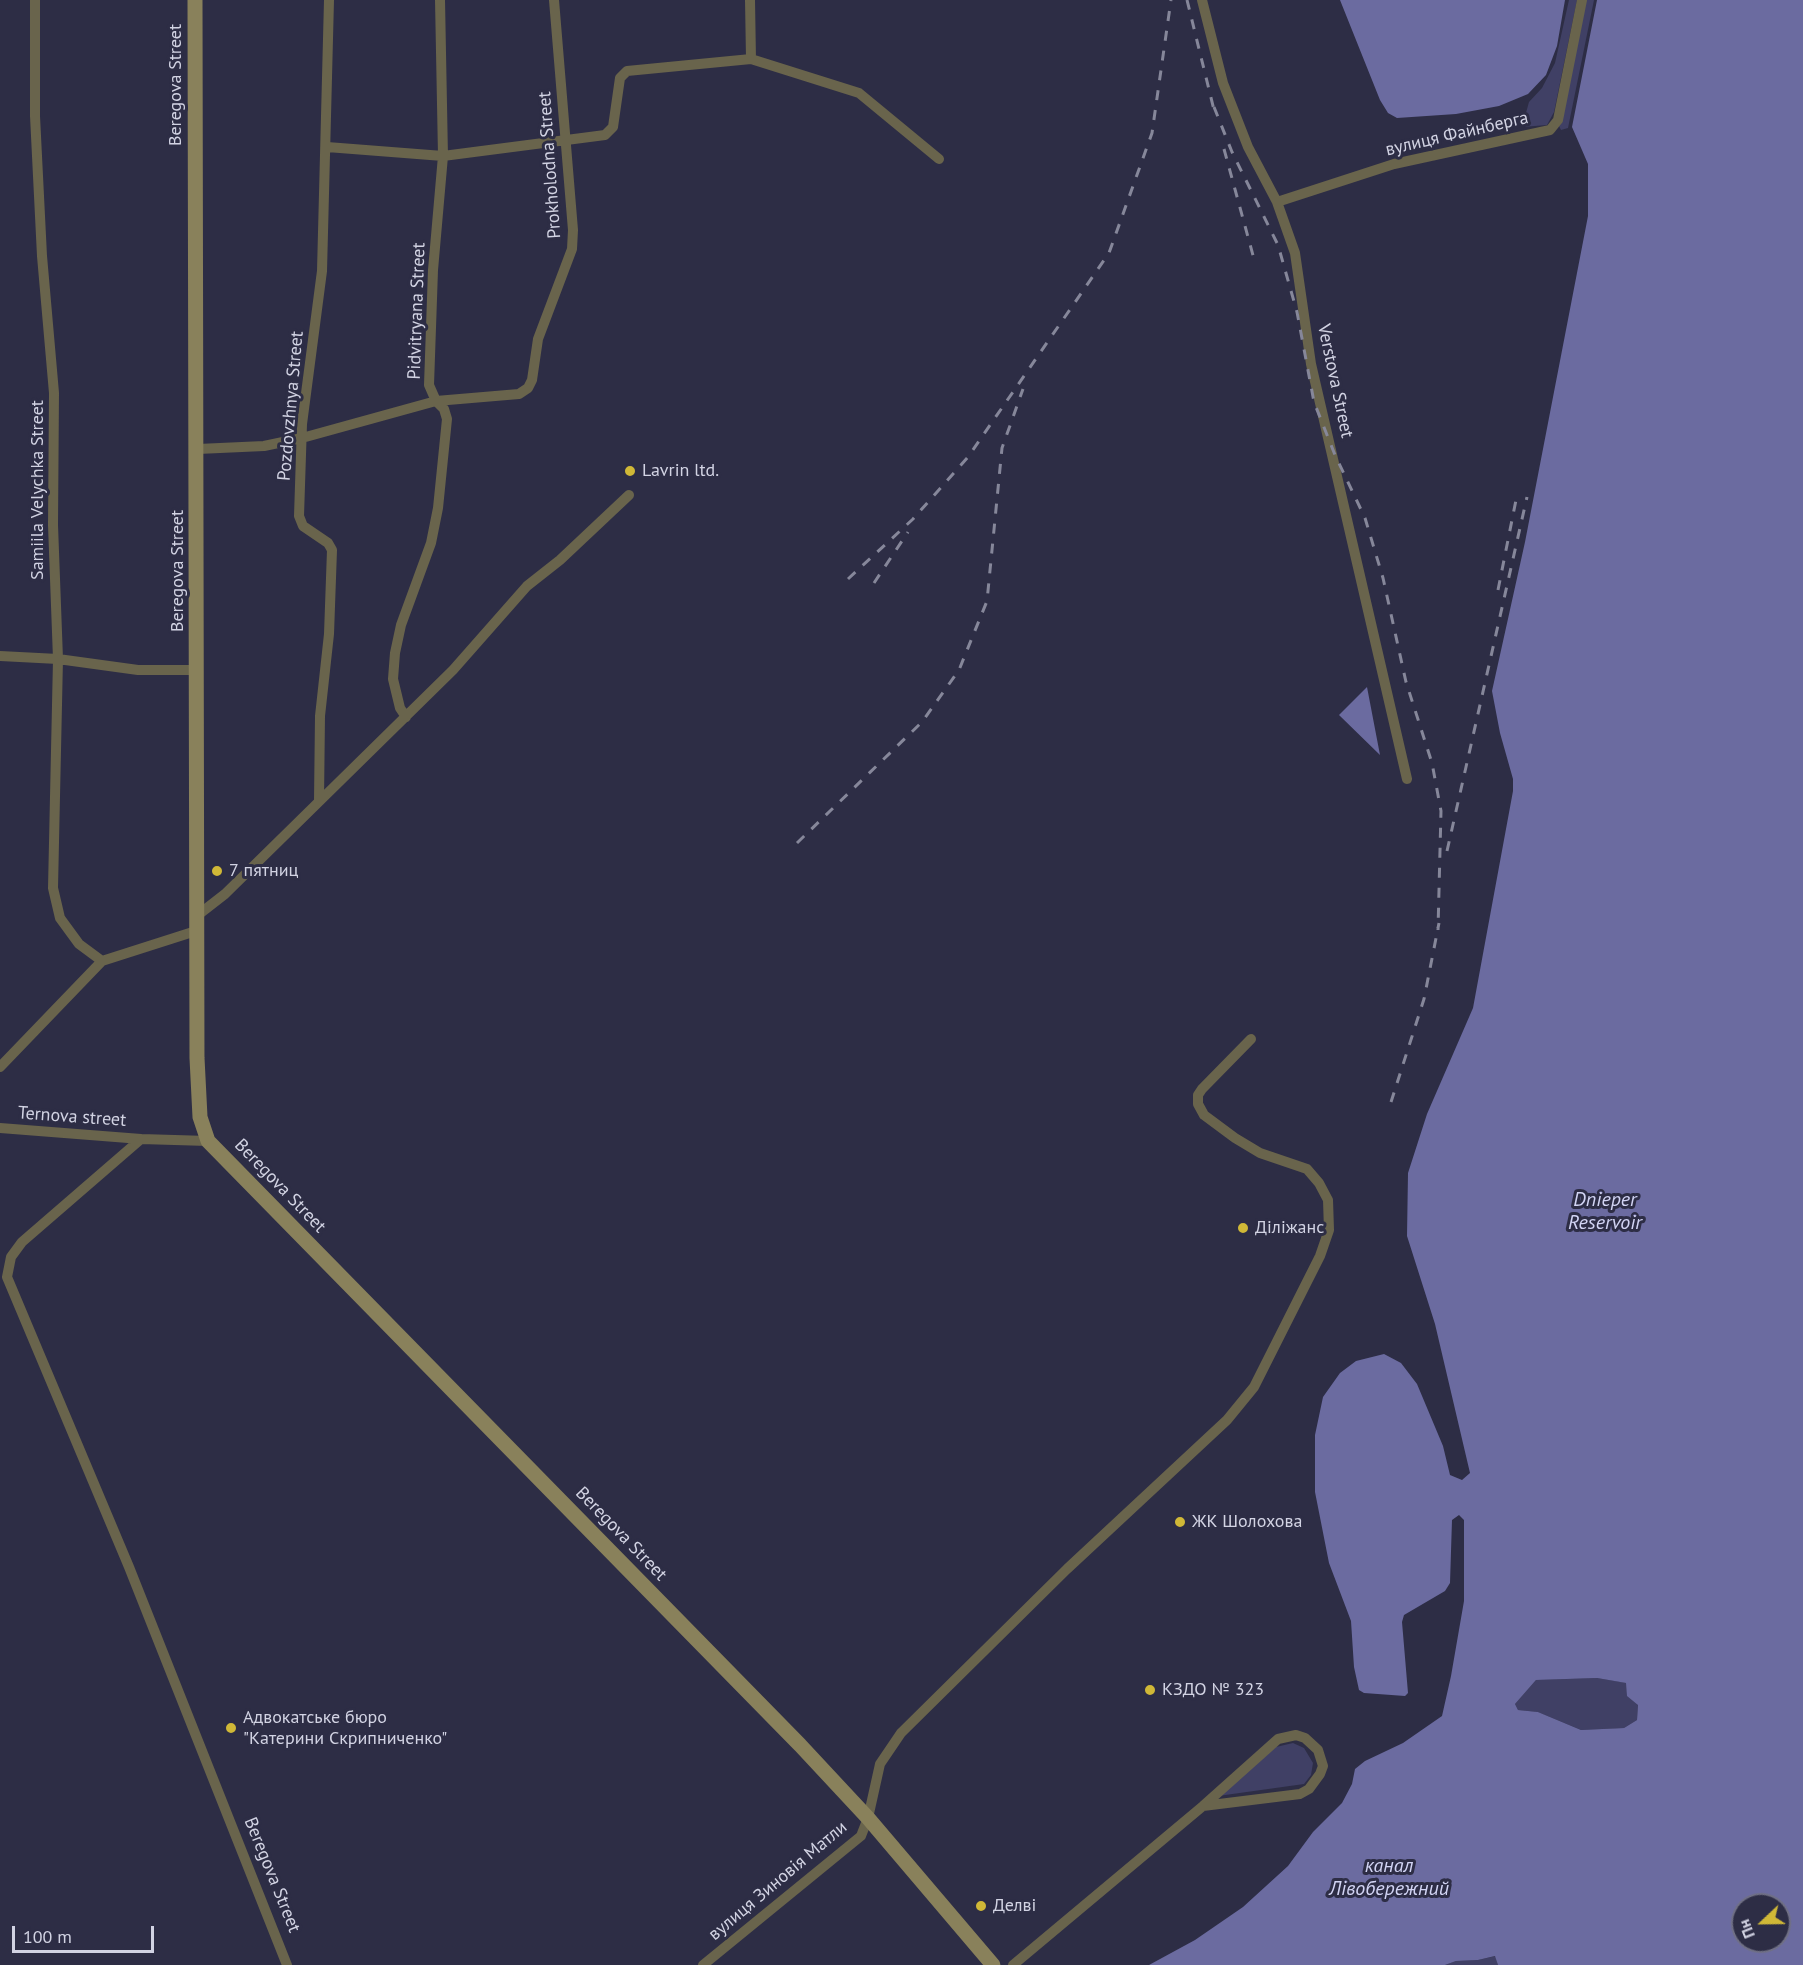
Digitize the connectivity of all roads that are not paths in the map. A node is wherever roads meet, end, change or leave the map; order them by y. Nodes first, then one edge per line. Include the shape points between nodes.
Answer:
1 (35, 0) edge
2 (195, 0) edge
3 (330, 0) edge
4 (440, 0) edge
5 (554, 0) edge
6 (750, 0) edge
7 (1202, 0) edge
8 (1582, 0) edge
9 (751, 59) junction
10 (565, 142) junction
11 (327, 147) junction
12 (443, 156) junction
13 (939, 159) dead end
14 (1277, 202) junction
15 (436, 402) junction
16 (302, 438) junction
17 (198, 449) junction
18 (629, 495) dead end
19 (0, 656) edge
20 (58, 659) junction
21 (198, 670) junction
22 (406, 717) junction
23 (1407, 779) dead end
24 (319, 800) junction
25 (199, 922) junction
26 (102, 961) junction
27 (1251, 1039) dead end
28 (0, 1067) edge
29 (0, 1128) edge
30 (141, 1139) junction
31 (208, 1141) junction
32 (1203, 1806) junction
33 (868, 1818) junction
34 (287, 1965) edge
35 (702, 1965) edge
36 (993, 1965) edge
37 (1013, 1965) edge

1 - 20 street, Samiila Velychka Street via 35,116 54,393 52,525
2 - 17 street, Beregova Street
3 - 11 street, Pozdovzhnya Street
4 - 12 street, Pidvitryana Street
5 - 10 street, Prokholodna Street
6 - 9 street
7 - 14 street, Verstova Street via 1223,83 1248,147
8 - 14 street, вулиця Файнберга via 1558,120 1550,130 1394,164
9 - 10 street via 627,71 620,78 609,132
9 - 13 street via 859,93
10 - 12 street
10 - 15 street, Prokholodna Street via 572,249 538,339 532,380 524,392
11 - 12 street
11 - 16 street, Pozdovzhnya Street via 322,271
12 - 15 street, Pidvitryana Street via 433,270 429,385
14 - 23 street, Verstova Street via 1295,253 1311,364
15 - 16 street
15 - 22 street, Pidvitryana Street via 447,419 438,508 431,543 401,625 395,653 393,679 399,708
16 - 17 street via 264,446
16 - 24 street, Pozdovzhnya Street via 300,521 332,550 329,634 320,716
17 - 21 street, Beregova Street
18 - 22 street via 527,586
19 - 20 street
20 - 21 street via 138,670
20 - 26 street, Samiila Velychka Street via 53,888 60,918 79,944
21 - 25 street, Beregova Street
22 - 24 street
24 - 25 street
25 - 26 street
25 - 31 street, Beregova Street via 198,1092 200,1117
26 - 28 street
27 - 33 street, вулиця Зиновія Матли via 1202,1089 1198,1104 1204,1115 1236,1138 1280,1162 1307,1169 1319,1183 1328,1200 1329,1230 1320,1256 1254,1387 1227,1420 1067,1569 901,1733 880,1764
29 - 30 street, Ternova street
30 - 31 street, Beregova Street
30 - 34 street, Beregova Street via 22,1242 11,1257 7,1277 131,1572
31 - 33 street, Beregova Street
32 - 32 street via 1278,1739 1296,1735 1318,1750 1323,1766 1320,1774 1300,1794
32 - 37 street
33 - 35 street, вулиця Зиновія Матли via 861,1836
33 - 36 street, Beregova Street

